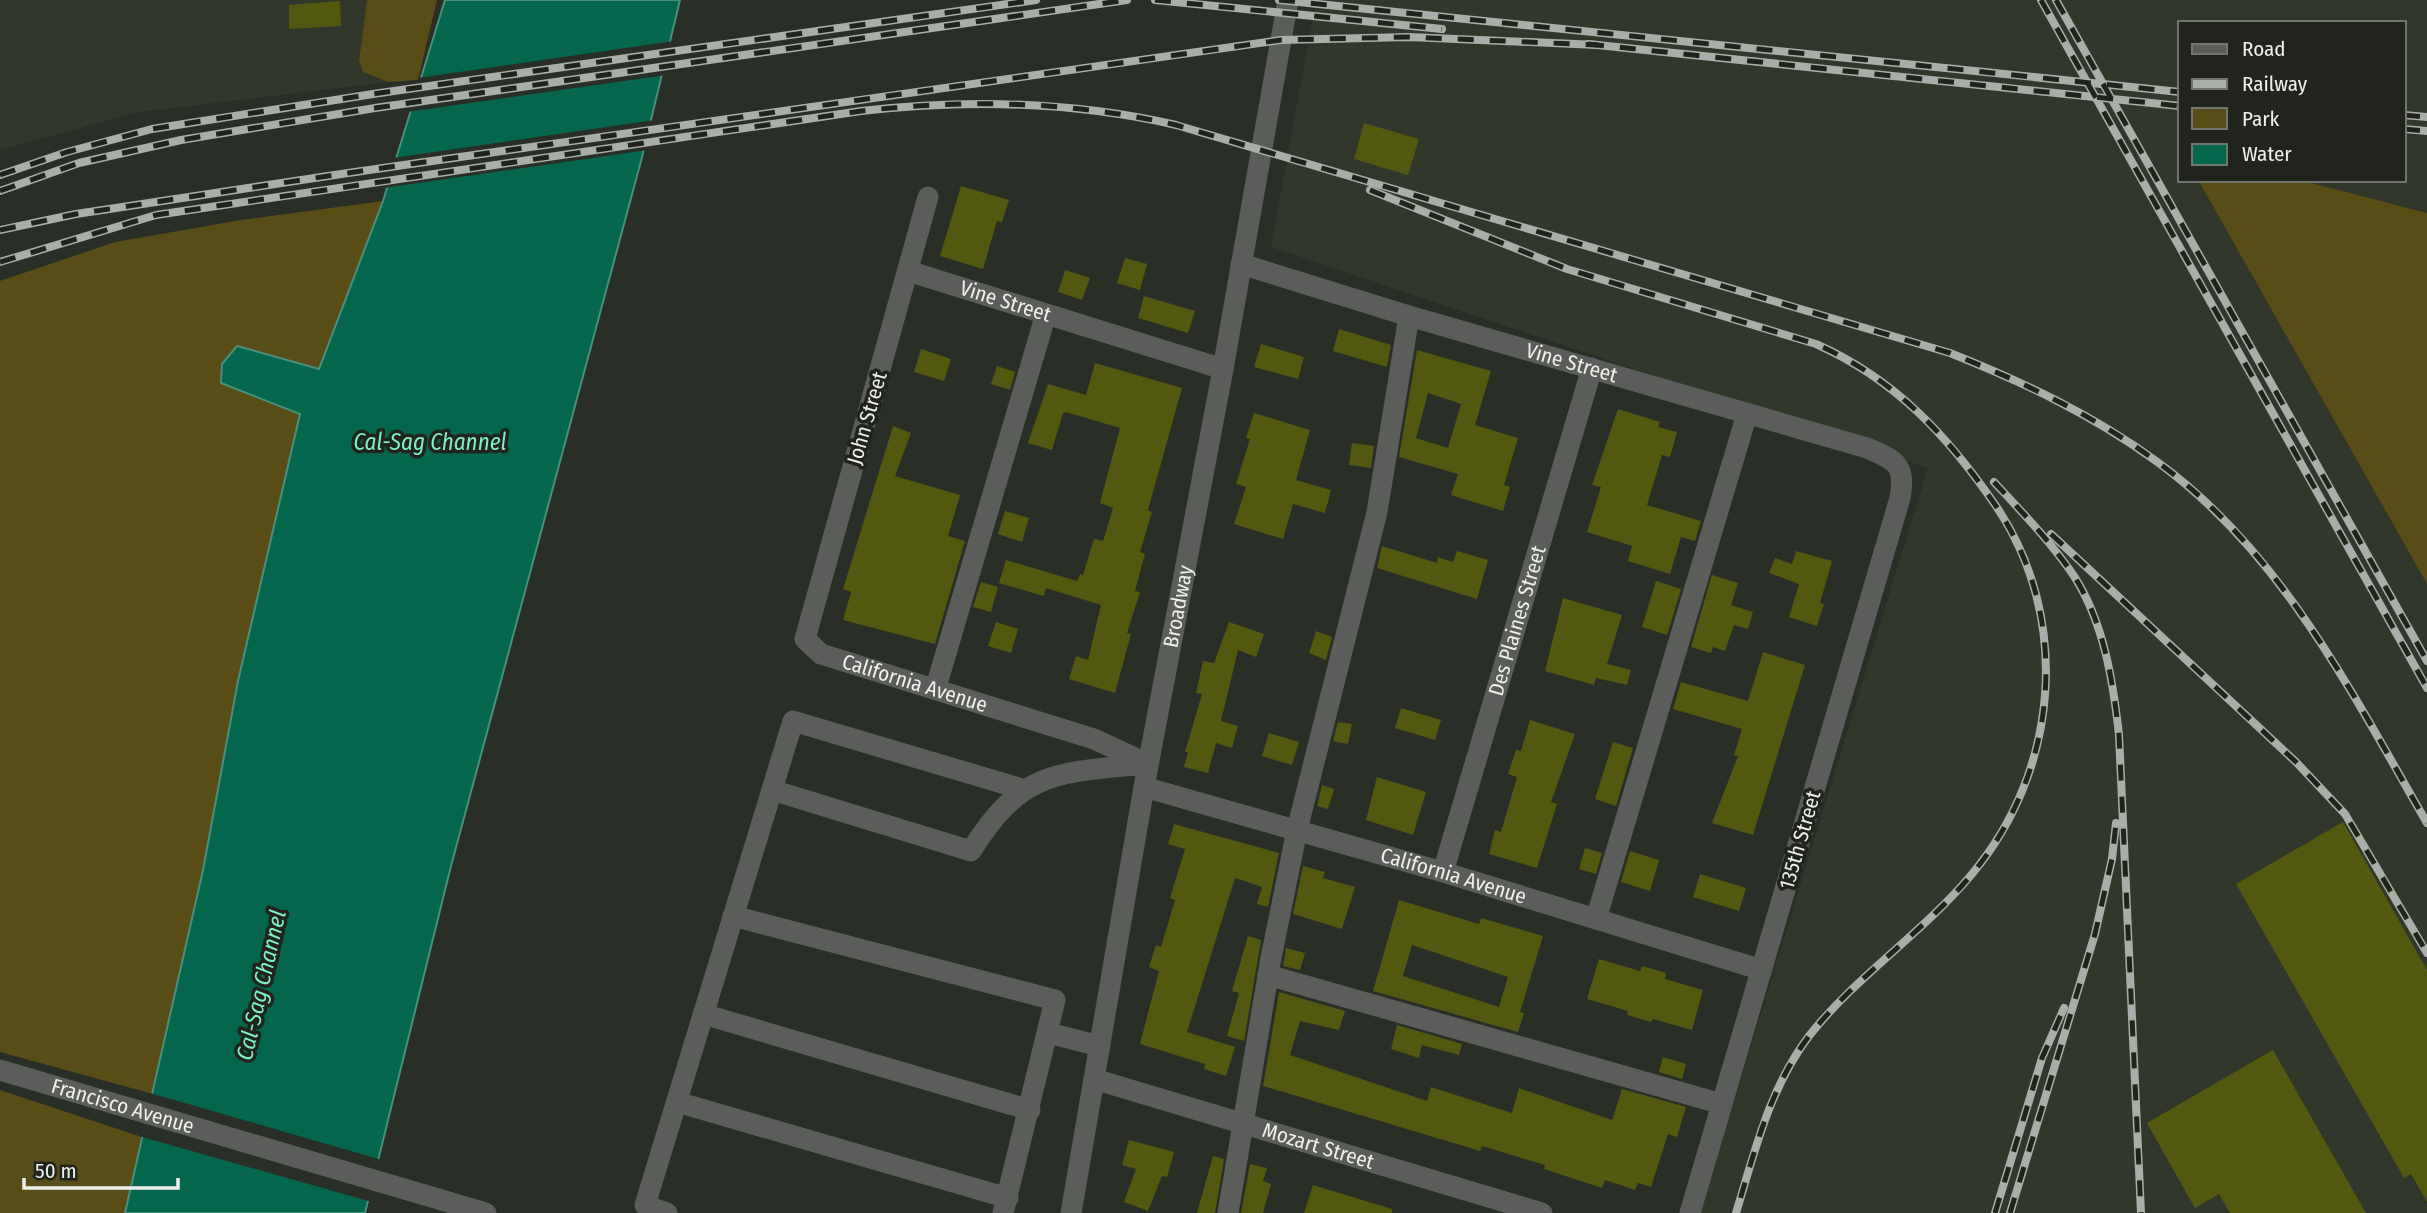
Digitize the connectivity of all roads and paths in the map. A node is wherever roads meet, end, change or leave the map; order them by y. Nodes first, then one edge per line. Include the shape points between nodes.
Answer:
1 (1288, 0) edge
2 (928, 197) dead end
3 (1241, 264) junction
4 (908, 271) junction
5 (1046, 314) junction
6 (1409, 316) junction
7 (1592, 368) junction
8 (1223, 369) junction
9 (1747, 414) junction
10 (1899, 466) joint
11 (805, 639) joint
12 (936, 687) junction
13 (1148, 764) junction
14 (1144, 786) junction
15 (1022, 789) junction
16 (772, 790) junction
17 (1297, 830) junction
18 (1443, 872) junction
19 (733, 916) junction
20 (1596, 919) junction
21 (1762, 970) junction
22 (1268, 975) junction
23 (703, 1014) junction
24 (1048, 1033) junction
25 (1100, 1046) junction
26 (0, 1070) edge
27 (1094, 1080) junction
28 (677, 1102) junction
29 (1722, 1104) junction
30 (1030, 1110) junction
31 (1245, 1125) junction
32 (1005, 1205) edge
33 (486, 1213) edge
34 (667, 1213) edge
35 (1071, 1213) edge
36 (1228, 1213) edge
37 (1542, 1213) edge
38 (1690, 1213) edge

1 - 3 street, Broadway
2 - 4 street, John Street
3 - 6 street, Vine Street
3 - 8 street, Broadway
4 - 5 street, Vine Street
4 - 11 street, John Street
5 - 8 street, Vine Street
5 - 12 street
6 - 7 street, Vine Street
6 - 17 street via 1377,512
7 - 9 street, Vine Street
7 - 18 street, Des Plaines Street
8 - 13 street, Broadway
9 - 10 street, Vine Street via 1867,448
9 - 20 street
10 - 21 street, 135th Street via 1903,481 1900,498
11 - 12 street, California Avenue via 821,654
12 - 13 street, California Avenue via 1094,739
13 - 14 street, Broadway
13 - 15 street via 1060,772
14 - 17 street, California Avenue
14 - 25 street, Broadway
15 - 16 street via 993,816 971,850
15 - 16 street via 793,721
16 - 19 street
17 - 18 street, California Avenue
17 - 22 street
18 - 20 street, California Avenue
19 - 23 street
19 - 24 street via 1055,1000
20 - 21 street, California Avenue
21 - 29 street, 135th Street
22 - 29 street
22 - 31 street
23 - 28 street
23 - 30 street
24 - 25 street
24 - 30 street
25 - 27 street, Broadway
26 - 33 street, Francisco Avenue
27 - 31 street, Mozart Street
27 - 35 street, Broadway
28 - 32 street
28 - 34 street via 645,1205
29 - 38 street, 135th Street
30 - 32 street
31 - 36 street
31 - 37 street, Mozart Street

